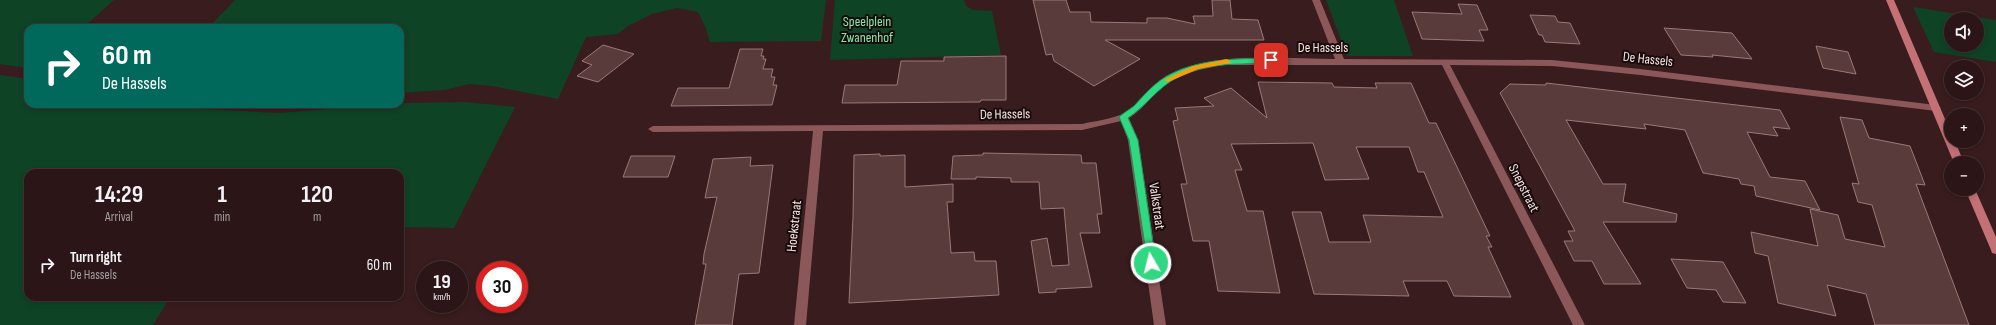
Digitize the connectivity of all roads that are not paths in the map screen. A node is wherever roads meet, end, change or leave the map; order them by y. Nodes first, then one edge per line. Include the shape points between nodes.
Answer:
1 (1316, 0) edge
2 (1890, 0) edge
3 (1340, 61) junction
4 (1445, 63) junction
5 (1936, 108) junction
6 (1124, 117) junction
7 (653, 129) dead end
8 (818, 129) junction
9 (1956, 156) edge
10 (1973, 196) edge
11 (1996, 250) edge
12 (800, 325) edge
13 (1160, 325) edge
14 (1579, 325) edge

1 - 3 street
2 - 5 street
3 - 4 street, De Hassels
3 - 6 street, De Hassels via 1224,62 1196,67 1174,75
4 - 5 street, De Hassels via 1552,63
4 - 14 street, Snepstraat
5 - 9 street
6 - 8 street, De Hassels via 1082,127
6 - 13 street, Valkstraat via 1133,140
7 - 8 street, De Hassels
8 - 12 street, Hoekstraat
10 - 11 street

